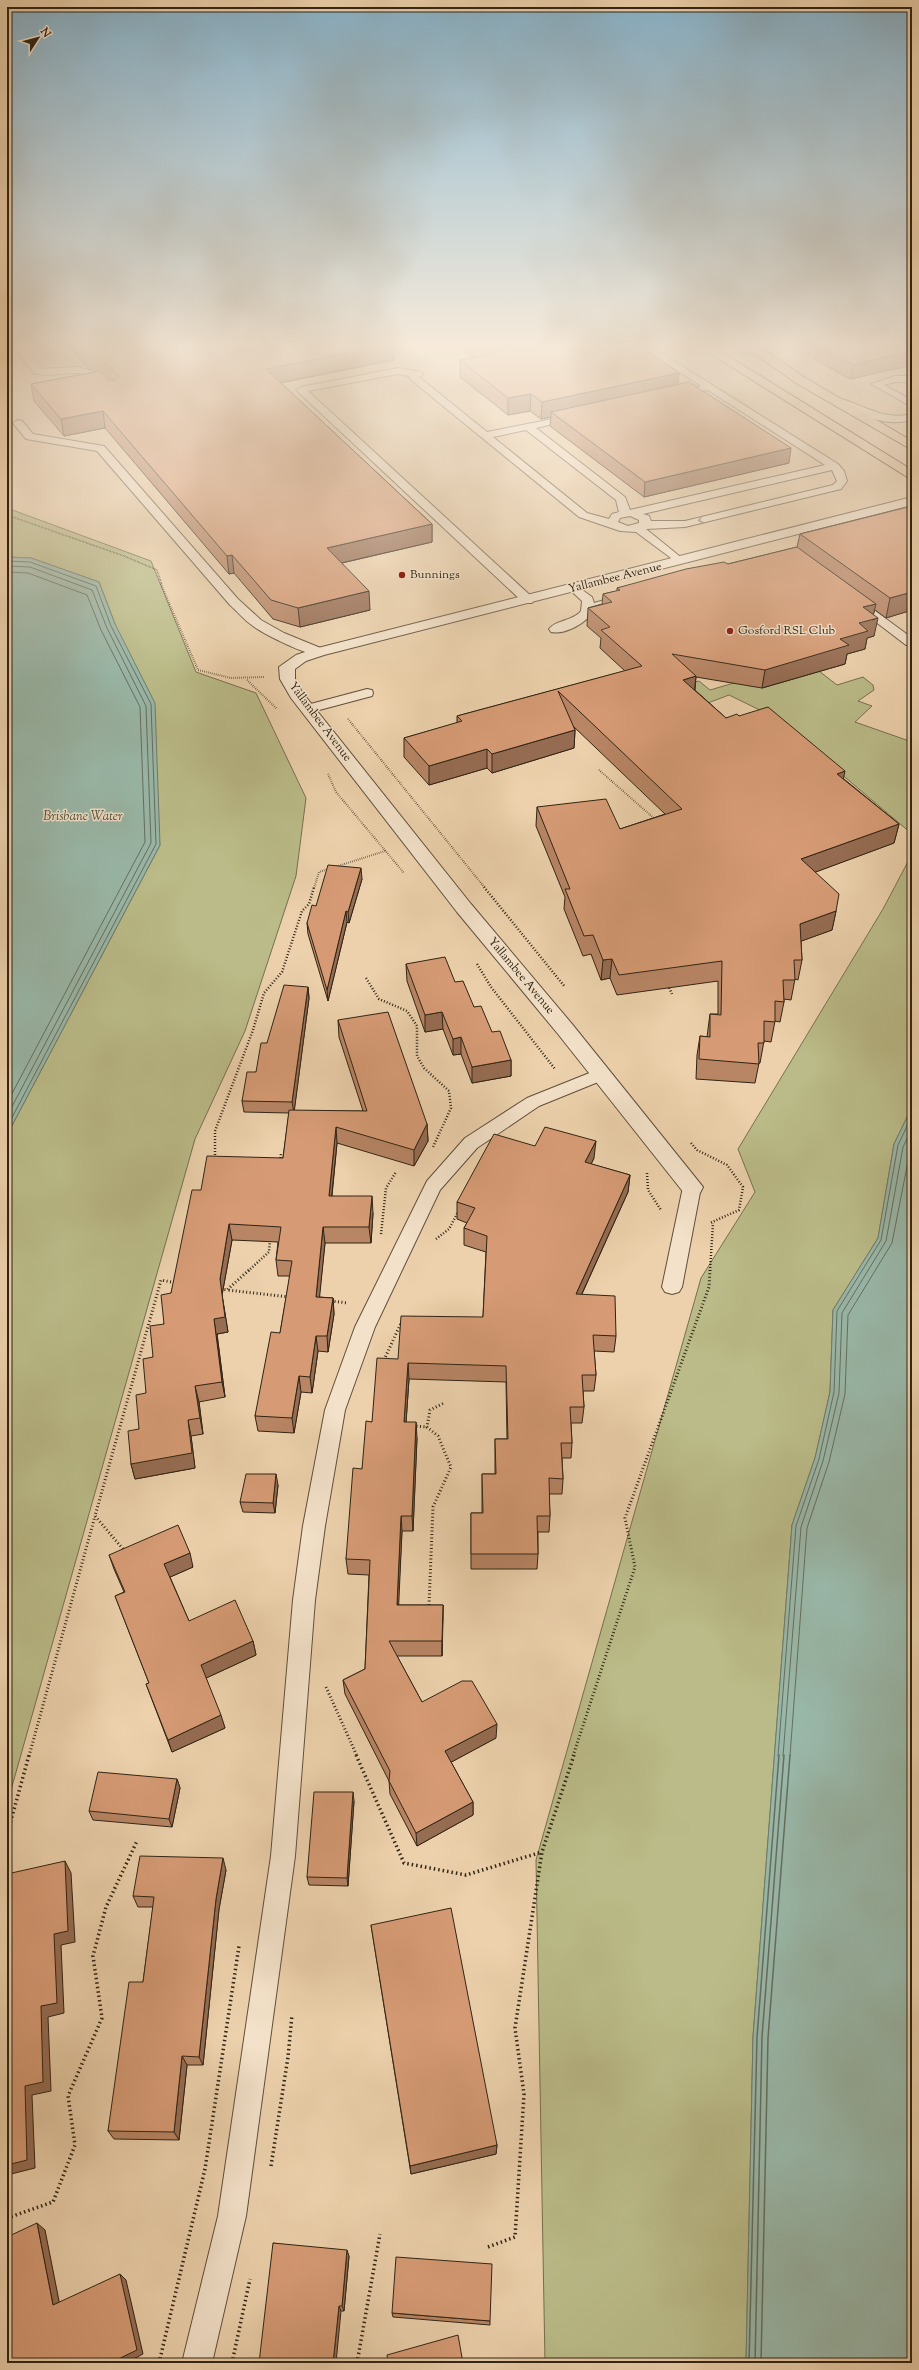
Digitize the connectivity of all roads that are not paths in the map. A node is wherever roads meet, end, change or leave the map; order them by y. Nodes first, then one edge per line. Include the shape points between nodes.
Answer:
1 (107, 457) edge
2 (373, 457) edge
3 (511, 457) edge
4 (566, 457) edge
5 (819, 457) edge
6 (881, 457) edge
7 (834, 466) junction
8 (912, 476) edge
9 (912, 501) edge
10 (628, 513) junction
11 (612, 522) junction
12 (642, 526) junction
13 (679, 561) junction
14 (574, 588) junction
15 (844, 592) edge
16 (639, 594) edge
17 (528, 600) junction
18 (588, 608) junction
19 (555, 629) dead end
20 (910, 642) dead end
21 (319, 652) junction
22 (367, 693) dead end
23 (308, 709) junction
24 (602, 1074) junction
25 (692, 1187) joint
26 (672, 1287) dead end
27 (197, 2363) edge

1 - 21 lane via 234,602 257,622 280,636
2 - 17 lane
3 - 11 lane via 583,515
4 - 10 lane via 621,500
5 - 7 lane
6 - 8 highway
7 - 10 lane
7 -> 12 lane via 840,471 842,481 837,487 685,524
9 - 13 street, Yallambee Avenue
10 - 11 lane via 616,516
10 - 12 lane via 644,518
11 - 12 lane via 623,528
12 - 13 lane
13 - 14 street, Yallambee Avenue
14 - 17 street, Yallambee Avenue
14 - 18 lane via 588,600
15 - 20 lane
16 - 18 lane
17 - 21 street, Yallambee Avenue
18 - 19 lane via 578,621
21 - 23 street, Yallambee Avenue via 300,658 287,667 285,673 291,687
22 - 23 lane
23 - 24 street, Yallambee Avenue via 464,908
24 - 25 street, Yallambee Avenue
24 - 27 lane via 533,1102 471,1143 433,1186 365,1327 335,1410 314,1526 304,1600 283,1856 232,2216
25 - 26 lane

